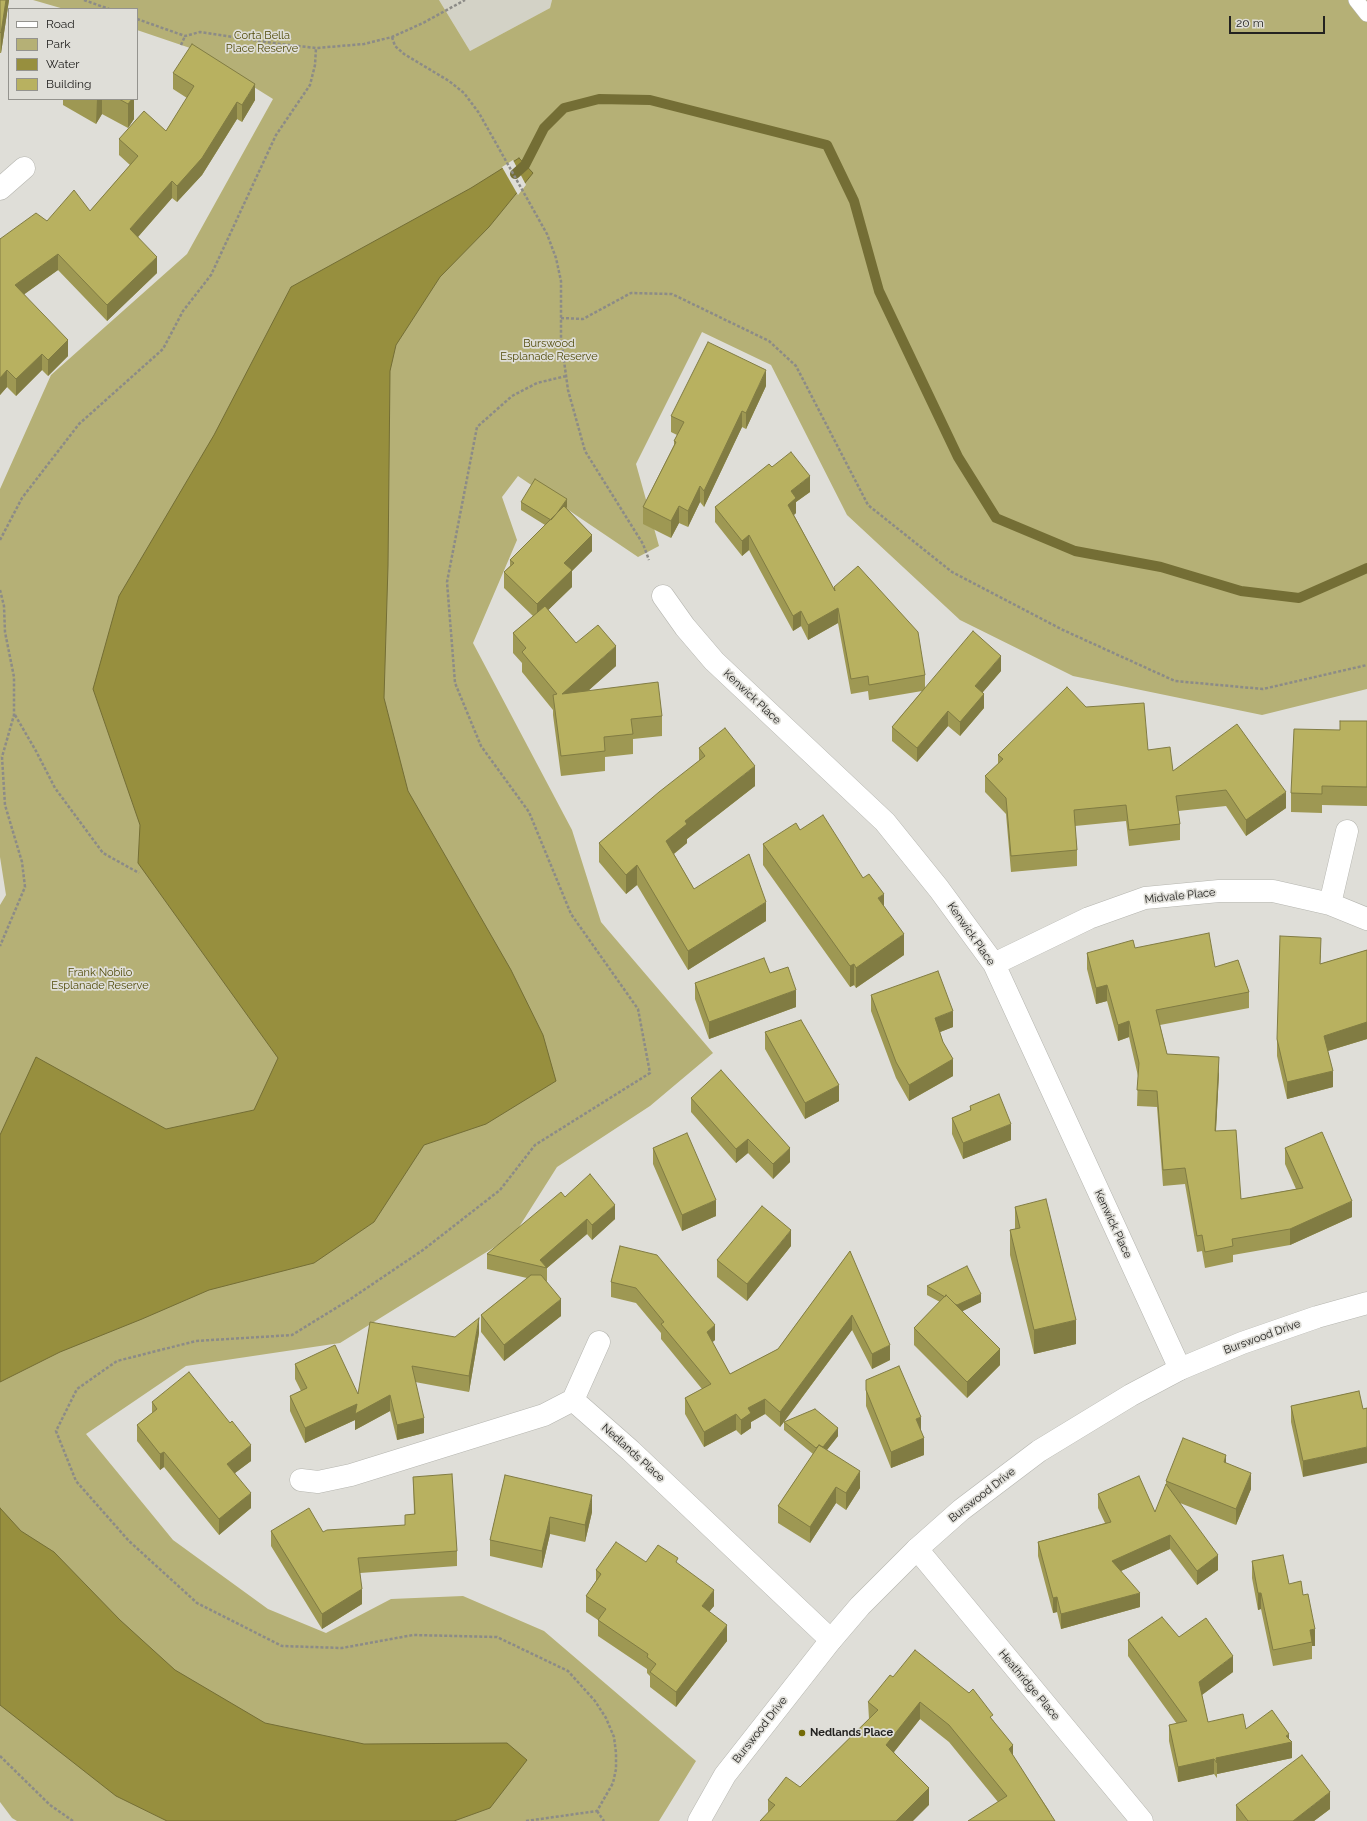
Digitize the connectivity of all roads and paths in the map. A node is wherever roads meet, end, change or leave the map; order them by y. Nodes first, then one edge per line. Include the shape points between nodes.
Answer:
1 (84, 0) edge
2 (464, 0) edge
3 (1356, 0) edge
4 (107, 8) edge
5 (1367, 14) edge
6 (138, 19) edge
7 (185, 36) junction
8 (392, 37) junction
9 (181, 45) dead end
10 (316, 48) junction
11 (24, 168) dead end
12 (0, 189) edge
13 (561, 318) junction
14 (566, 376) junction
15 (0, 540) edge
16 (649, 560) dead end
17 (0, 590) edge
18 (663, 596) dead end
19 (1367, 665) edge
20 (14, 715) junction
21 (1347, 831) dead end
22 (139, 874) dead end
23 (1330, 904) junction
24 (1367, 919) edge
25 (0, 946) edge
26 (994, 964) junction
27 (1367, 1303) edge
28 (599, 1342) dead end
29 (1180, 1369) junction
30 (573, 1400) junction
31 (301, 1480) dead end
32 (917, 1549) junction
33 (830, 1640) junction
34 (0, 1756) edge
35 (597, 1811) junction
36 (73, 1821) edge
37 (526, 1821) edge
38 (604, 1821) edge
39 (699, 1821) edge
40 (1142, 1821) edge

1 - 4 path
2 - 8 path via 424,23
3 - 5 lane
6 - 7 path
7 - 9 path
7 - 10 path via 200,32
8 - 10 path via 364,44
8 - 13 path via 395,46 404,54 464,93 478,113 547,234 558,267 562,294
10 - 15 path via 310,85 276,134 211,275 183,311 163,348 79,424 22,498
11 - 12 street
13 - 14 path
13 - 19 path via 583,319 631,293 672,294 769,341 796,366 868,505 952,572 1063,630 1175,681 1263,689
14 - 16 path via 585,451 643,544
14 - 35 path via 537,383 512,396 477,427 447,582 455,683 481,746 529,812 571,914 638,1008 650,1073 535,1145 500,1190 423,1250 292,1335 196,1341 117,1361 77,1389 56,1431 76,1481 129,1540 197,1603 282,1646 342,1648 412,1636 497,1637 568,1671 595,1701 614,1737 614,1776
17 - 20 path via 14,677
18 - 26 street, Kenwick Place via 714,661 885,822 939,888
20 - 22 path via 55,788 103,853
20 - 25 path via 2,757 3,777 5,805 22,862 25,887
21 - 23 street
23 - 24 street, Midvale Place
23 - 26 street, Midvale Place via 1273,891 1219,891 1145,898 1089,918
26 - 29 street, Kenwick Place
27 - 29 street, Burswood Drive via 1242,1343
28 - 30 street
29 - 32 street, Burswood Drive via 1131,1395 1039,1452 961,1510
30 - 31 street via 544,1415 351,1475 318,1482
30 - 33 street, Nedlands Place via 631,1451
32 - 33 street, Burswood Drive
32 - 40 street, Heathridge Place
33 - 39 street, Burswood Drive via 725,1774
34 - 36 path via 50,1806
35 - 37 path
35 - 38 path

